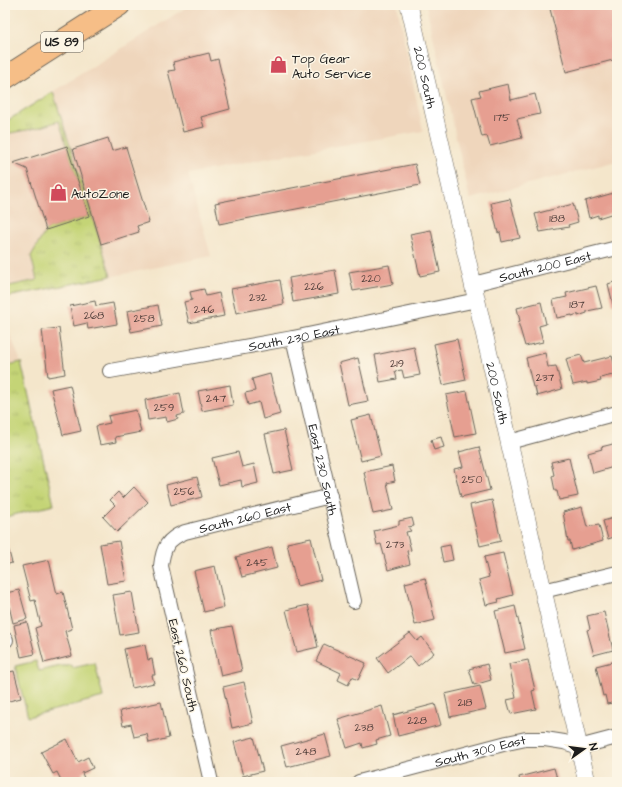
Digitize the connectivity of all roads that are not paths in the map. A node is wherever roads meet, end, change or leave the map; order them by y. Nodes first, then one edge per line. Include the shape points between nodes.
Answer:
1 (119, 5) edge
2 (409, 5) edge
3 (5, 78) edge
4 (617, 248) edge
5 (475, 292) junction
6 (293, 338) junction
7 (110, 371) dead end
8 (617, 413) edge
9 (509, 442) junction
10 (330, 496) junction
11 (165, 548) joint
12 (617, 573) edge
13 (543, 591) junction
14 (354, 601) dead end
15 (617, 737) edge
16 (579, 748) junction
17 (399, 777) edge
18 (211, 782) edge
19 (359, 782) edge
20 (587, 782) edge

1 - 3 main road, US 89
2 - 5 street, 200 South
4 - 5 street, South 200 East
5 - 6 street, South 230 East
5 - 9 street, 200 South
6 - 7 street, South 230 East
6 - 10 street, East 230 South
8 - 9 street
9 - 13 street, 200 South
10 - 11 street, South 260 East via 185,532 173,538
10 - 14 street, East 230 South
11 - 18 street, East 260 South via 161,566
12 - 13 street
13 - 16 street, 200 South
15 - 16 street
16 - 17 street, South 300 East via 545,739 507,742
16 - 20 street, 200 South
17 - 19 street, South 300 East

